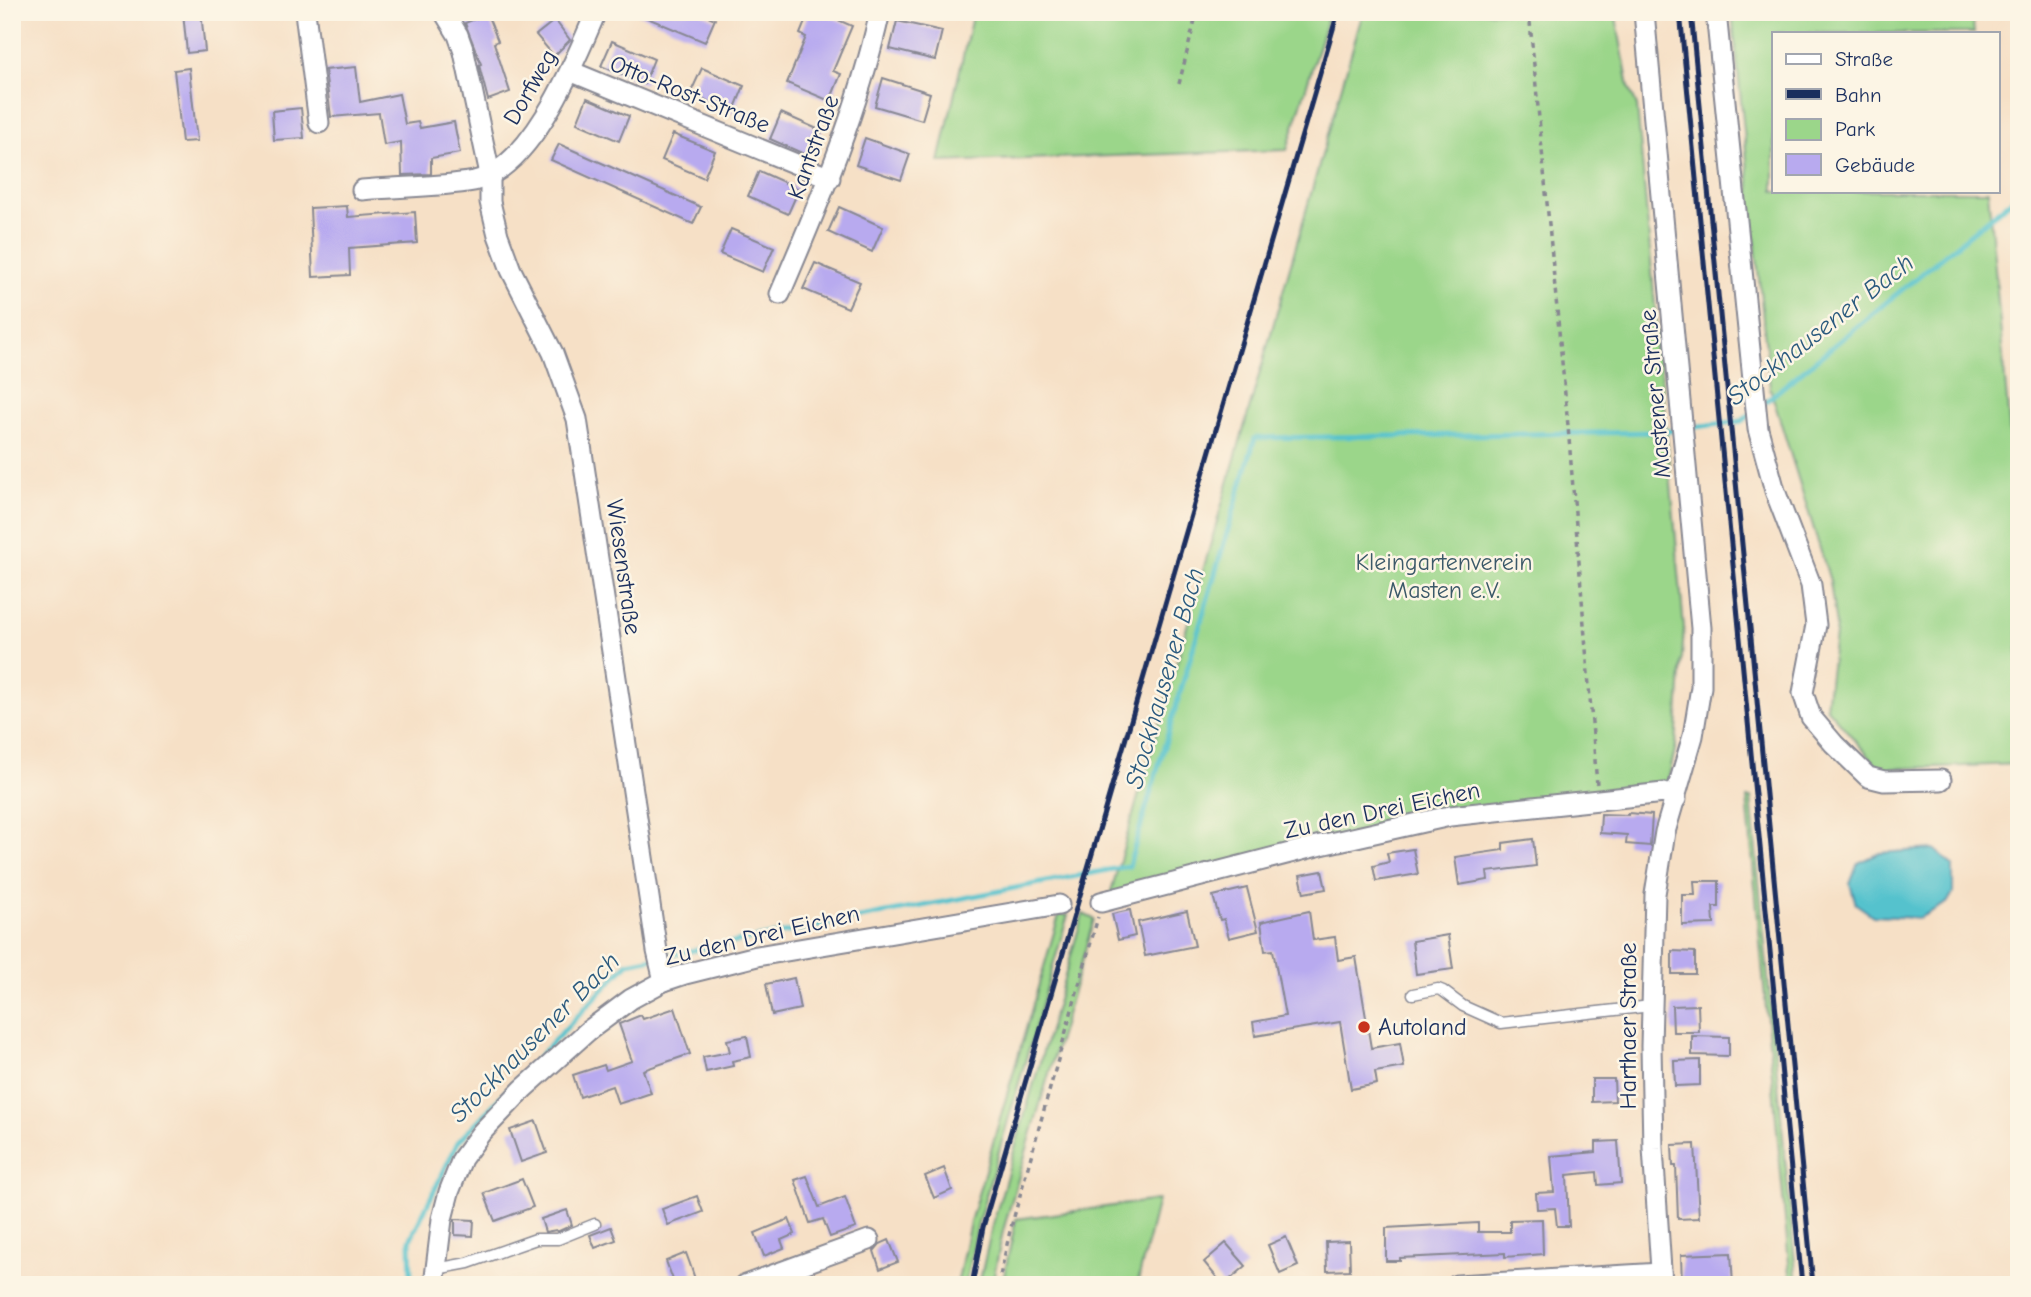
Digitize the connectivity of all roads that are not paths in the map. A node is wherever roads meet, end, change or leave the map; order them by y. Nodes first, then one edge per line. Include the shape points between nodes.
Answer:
1 (305, 12) edge
2 (444, 12) edge
3 (596, 12) edge
4 (880, 12) edge
5 (1644, 12) edge
6 (1716, 12) edge
7 (570, 71) junction
8 (319, 123) dead end
9 (489, 174) junction
10 (830, 178) junction
11 (362, 190) dead end
12 (780, 293) dead end
13 (1684, 771) joint
14 (1941, 780) dead end
15 (1676, 799) junction
16 (1101, 902) road end
17 (1059, 905) dead end
18 (661, 966) junction
19 (1413, 994) dead end
20 (1651, 1006) junction
21 (595, 1224) dead end
22 (869, 1240) dead end
23 (435, 1277) edge
24 (1661, 1279) edge
25 (752, 1284) edge
26 (1457, 1285) edge

1 - 8 street
2 - 9 street, Wiesenstraße via 464,52
3 - 7 street, Dorfweg
4 - 10 street, Kantstraße
5 - 13 street, Mastener Straße via 1701,628 1701,687
6 - 14 street via 1758,429 1775,491 1811,585 1816,625 1804,694 1811,718 1867,777
7 - 9 street, Dorfweg via 526,144
7 - 10 street, Otto-Rost-Straße
9 - 11 street via 476,180
9 - 18 street, Wiesenstraße via 498,235 553,354 577,419
10 - 12 street, Kantstraße
13 - 15 street, Harthaer Straße
15 - 16 street, Zu den Drei Eichen via 1664,793 1450,816
15 - 20 street, Harthaer Straße via 1665,832 1655,894
17 - 18 street, Zu den Drei Eichen via 757,956
18 - 23 street, Zu den Drei Eichen via 631,999 523,1088 461,1159 449,1192
19 - 20 lane via 1438,989 1501,1023
20 - 24 street, Harthaer Straße
21 - 23 lane via 558,1239 536,1239
22 - 25 street
24 - 26 street

